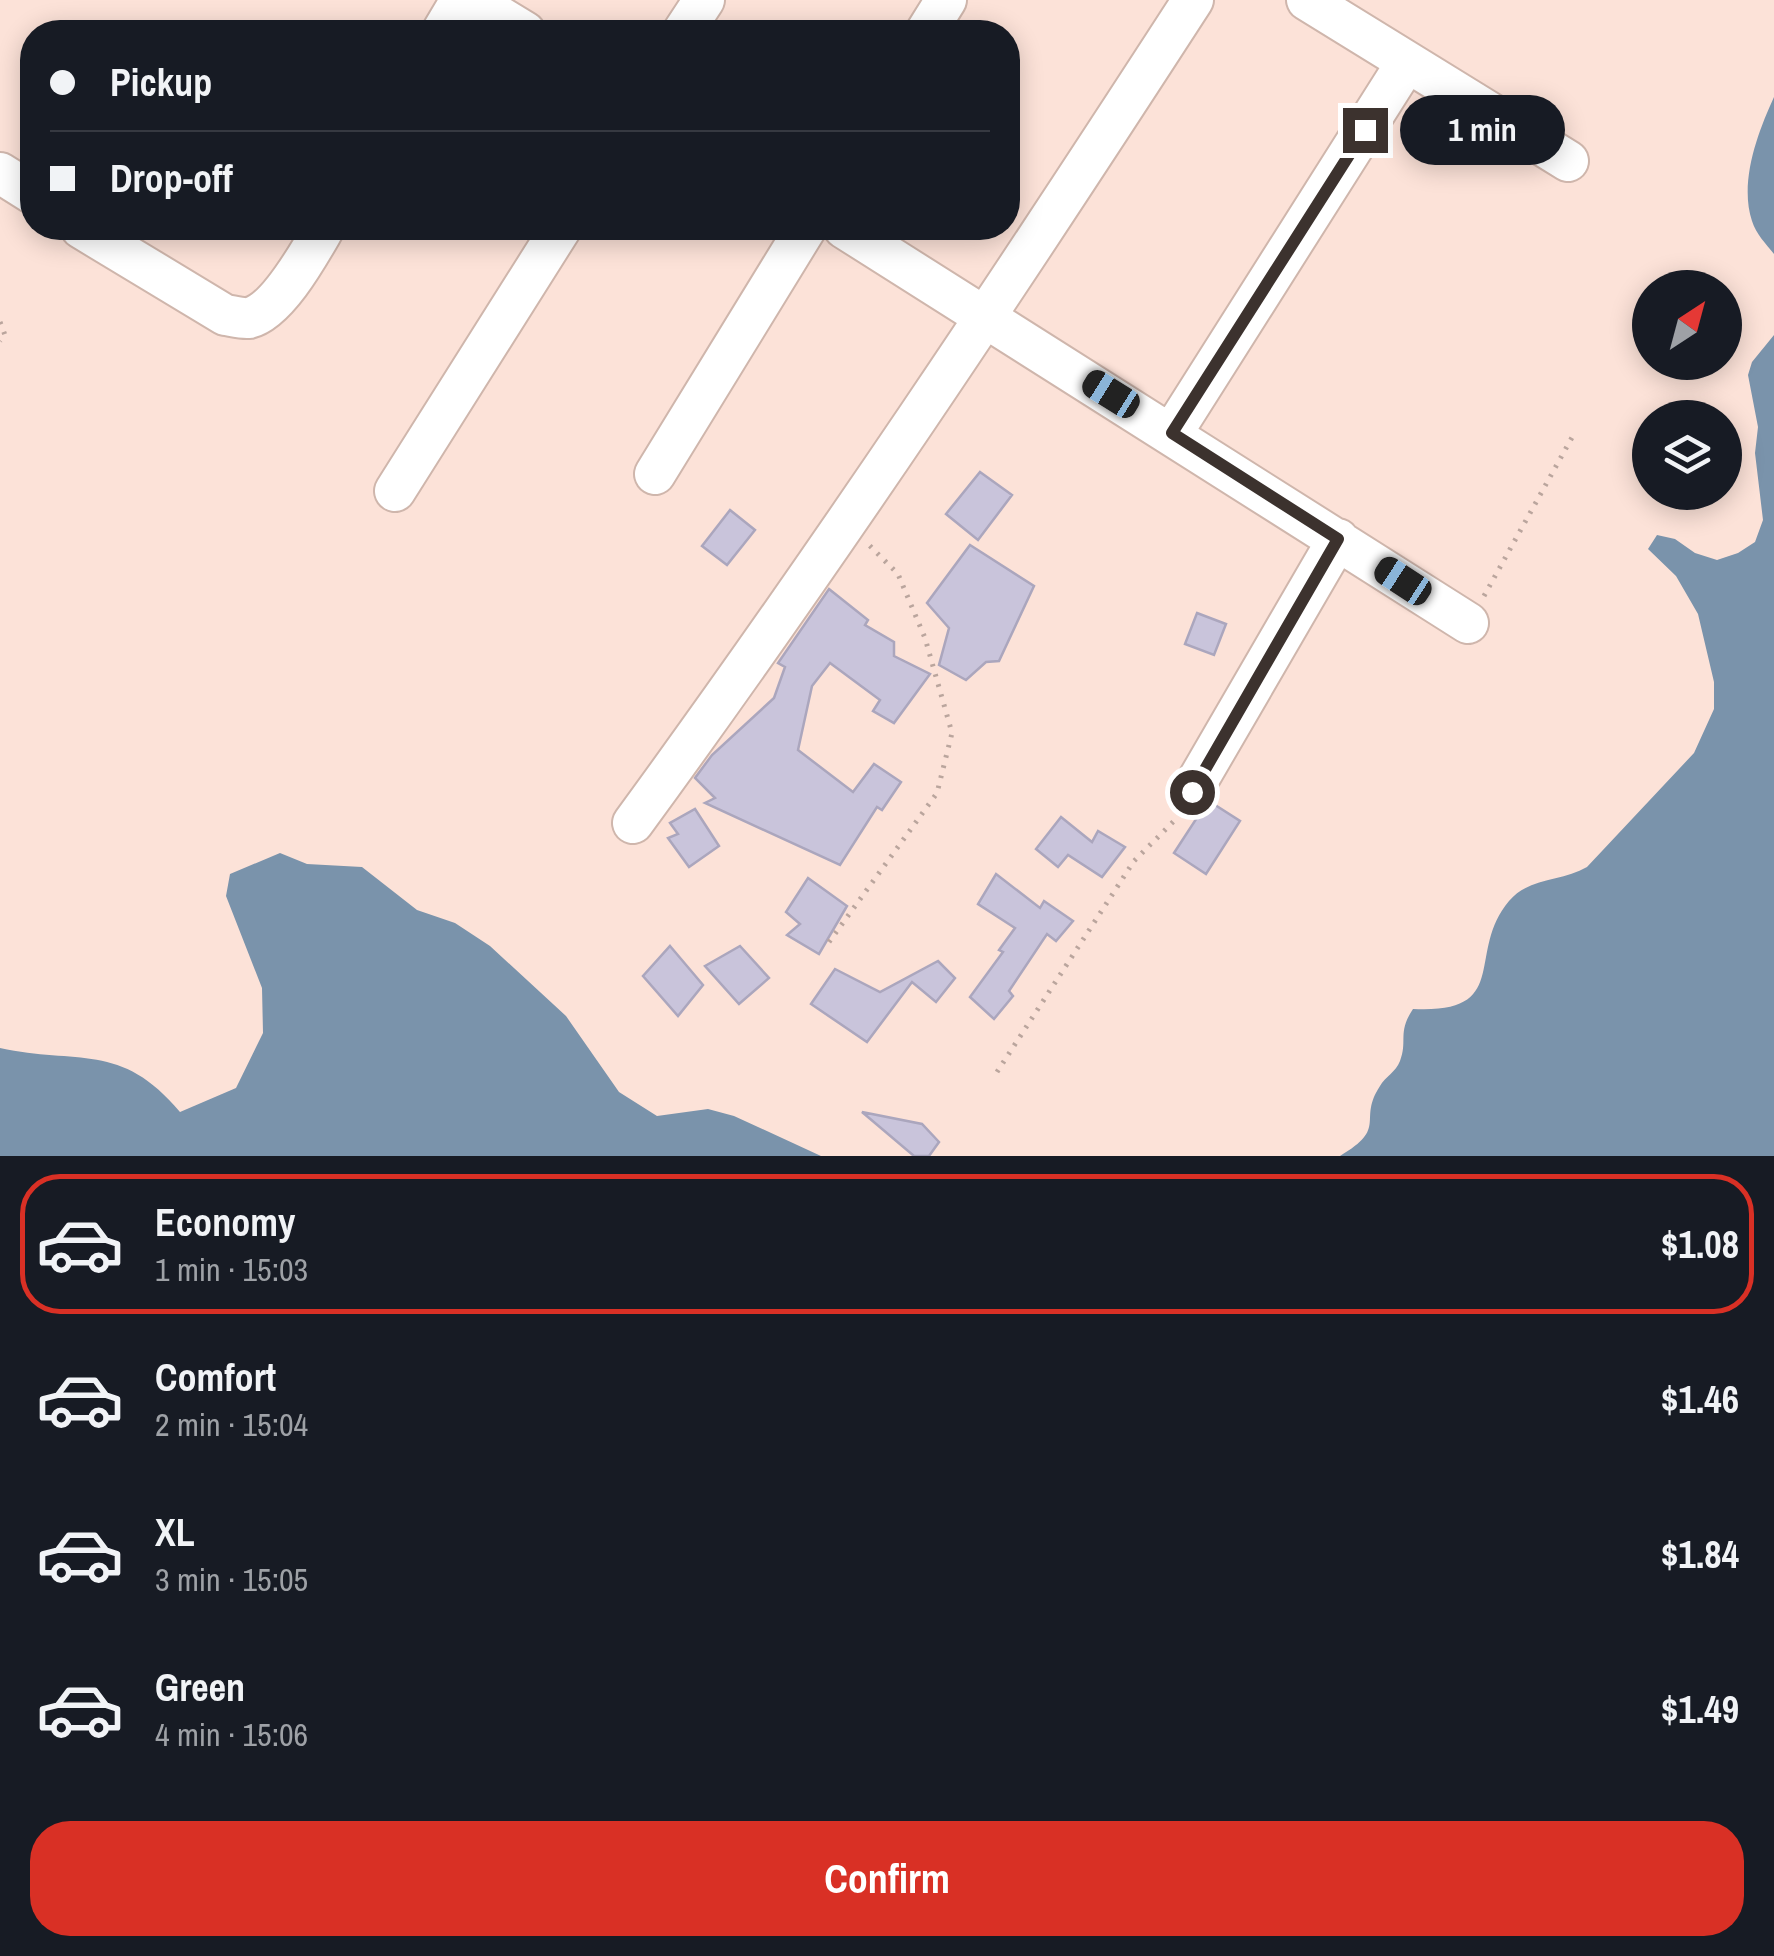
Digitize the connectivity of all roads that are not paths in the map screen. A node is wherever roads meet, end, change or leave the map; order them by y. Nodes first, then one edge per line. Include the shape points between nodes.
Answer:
1 (472, 0) edge
2 (1193, 0) edge
3 (1306, 0) edge
4 (506, 20) edge
5 (1408, 62) junction
6 (1568, 161) dead end
7 (101, 240) edge
8 (316, 240) edge
9 (554, 240) edge
10 (799, 240) edge
11 (864, 240) edge
12 (988, 316) junction
13 (1172, 433) junction
14 (655, 474) dead end
15 (396, 492) dead end
16 (1338, 539) junction
17 (1468, 623) road end
18 (1192, 792) road end
19 (632, 822) dead end

1 - 4 street
2 - 12 street
3 - 5 street
5 - 6 street
5 - 13 street
7 - 8 street via 225,315 248,318 267,308
9 - 15 street
10 - 14 street
11 - 12 street
12 - 13 street
12 - 19 street
13 - 16 street
16 - 17 street
16 - 18 street

